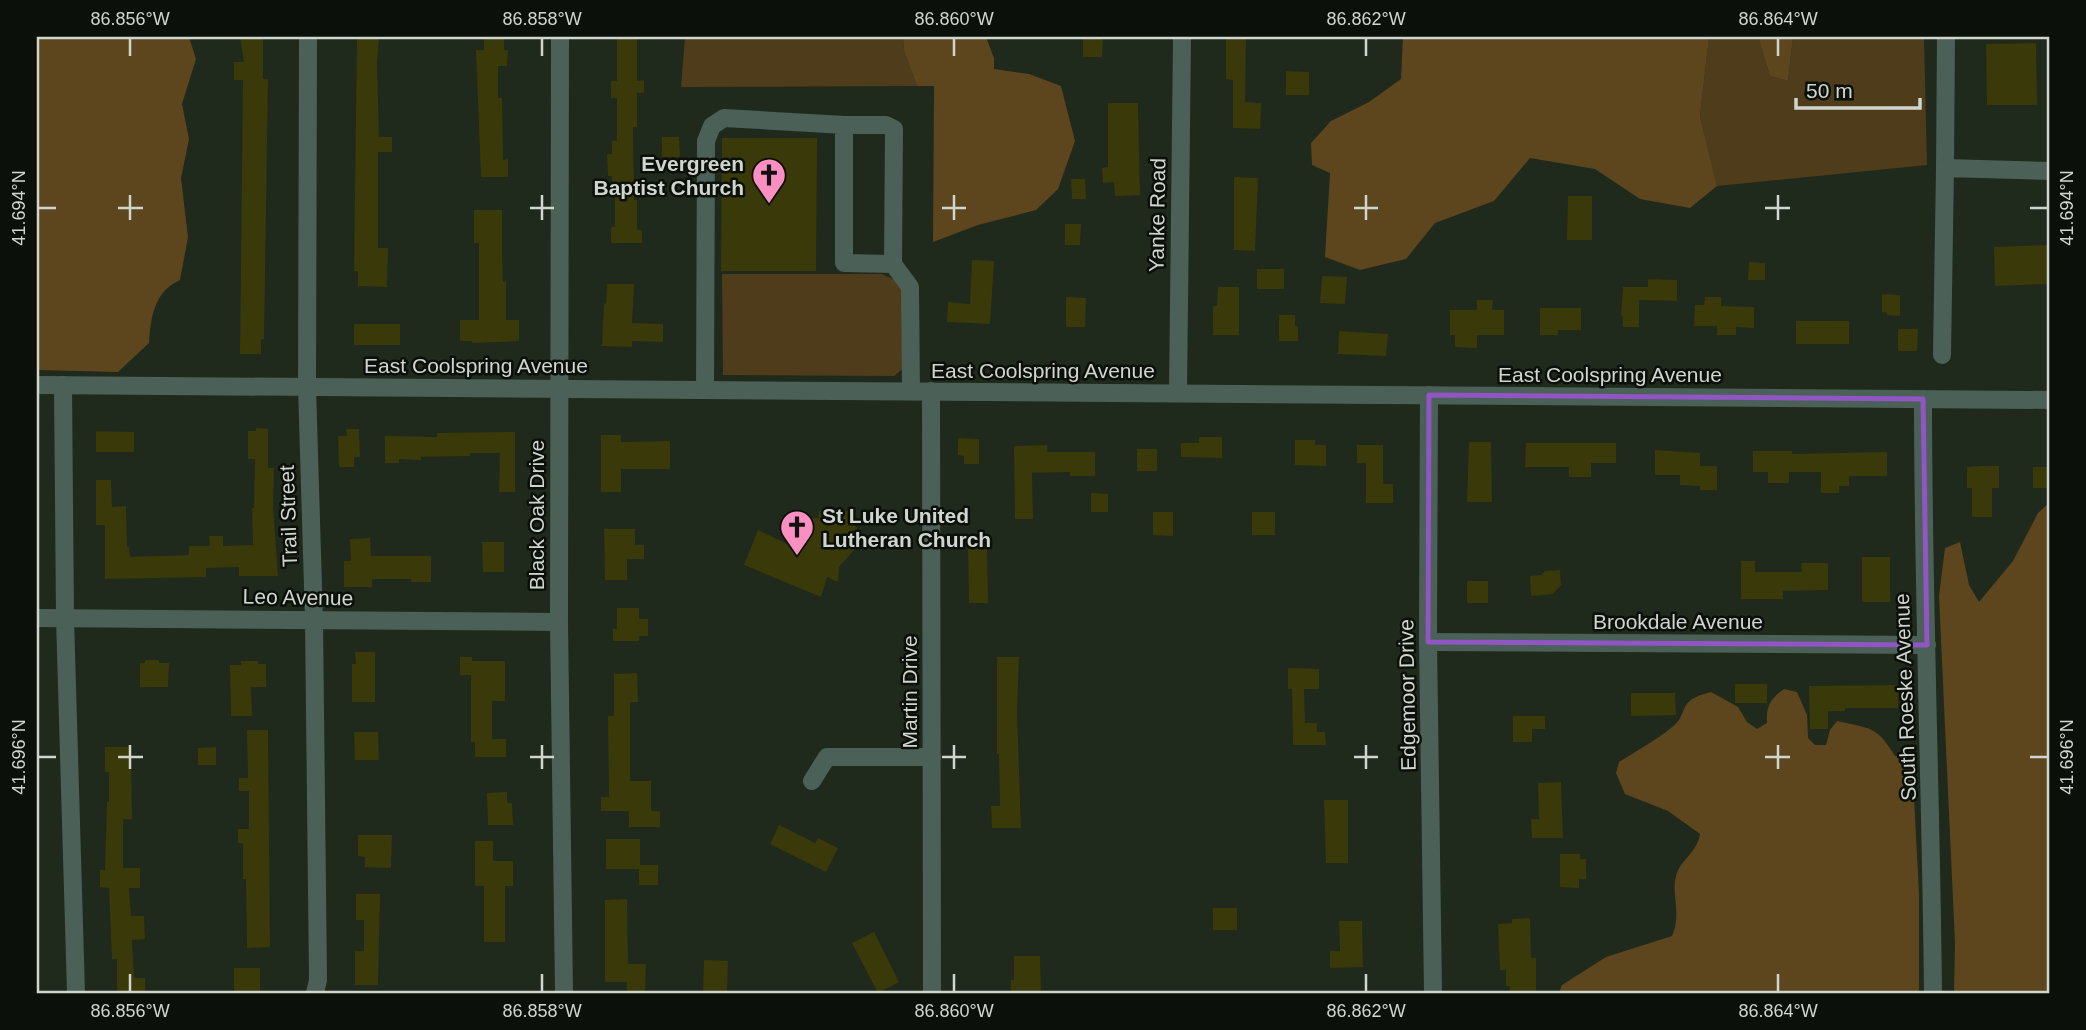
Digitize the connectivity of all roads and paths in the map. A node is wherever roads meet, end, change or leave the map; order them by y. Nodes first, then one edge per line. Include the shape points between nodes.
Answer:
1 (308, 37) edge
2 (560, 37) edge
3 (1182, 37) edge
4 (1946, 37) edge
5 (845, 125) junction
6 (1945, 168) junction
7 (2049, 171) edge
8 (894, 264) junction
9 (1942, 355) dead end
10 (37, 385) edge
11 (63, 385) junction
12 (307, 387) junction
13 (558, 388) junction
14 (705, 390) junction
15 (911, 391) junction
16 (931, 391) junction
17 (1178, 393) junction
18 (1429, 395) junction
19 (1923, 399) junction
20 (2049, 400) edge
21 (37, 618) edge
22 (65, 618) junction
23 (314, 620) junction
24 (559, 622) junction
25 (1428, 642) junction
26 (1927, 645) junction
27 (932, 757) junction
28 (812, 781) dead end
29 (76, 993) edge
30 (315, 993) edge
31 (564, 993) edge
32 (932, 993) edge
33 (1433, 993) edge
34 (1933, 993) edge

1 - 12 street, Trail Street
2 - 13 street, Black Oak Drive
3 - 17 street, Yanke Road
4 - 6 street
5 - 8 street via 894,129
5 - 8 street via 844,263
5 - 14 street via 724,118 712,125 706,141
6 - 7 street
6 - 9 street
8 - 15 street via 909,287
10 - 11 street, East Coolspring Avenue
11 - 12 street, East Coolspring Avenue
11 - 22 street
12 - 13 street, East Coolspring Avenue
12 - 23 street, Trail Street
13 - 14 street, East Coolspring Avenue
13 - 24 street, Black Oak Drive
14 - 15 street, East Coolspring Avenue
15 - 16 street, East Coolspring Avenue
16 - 17 street, East Coolspring Avenue
16 - 27 street, Martin Drive
17 - 18 street, East Coolspring Avenue
18 - 19 street, East Coolspring Avenue
18 - 25 street, Edgemoor Drive
19 - 20 street, East Coolspring Avenue
19 - 26 street, South Roeske Avenue
21 - 22 street, Leo Avenue
22 - 23 street, Leo Avenue
22 - 29 street
23 - 24 street, Leo Avenue
23 - 30 street, Trail Street
24 - 31 street, Black Oak Drive
25 - 26 street, Brookdale Avenue
25 - 33 street, Edgemoor Drive
26 - 34 street, South Roeske Avenue
27 - 28 street via 827,757
27 - 32 street, Martin Drive

